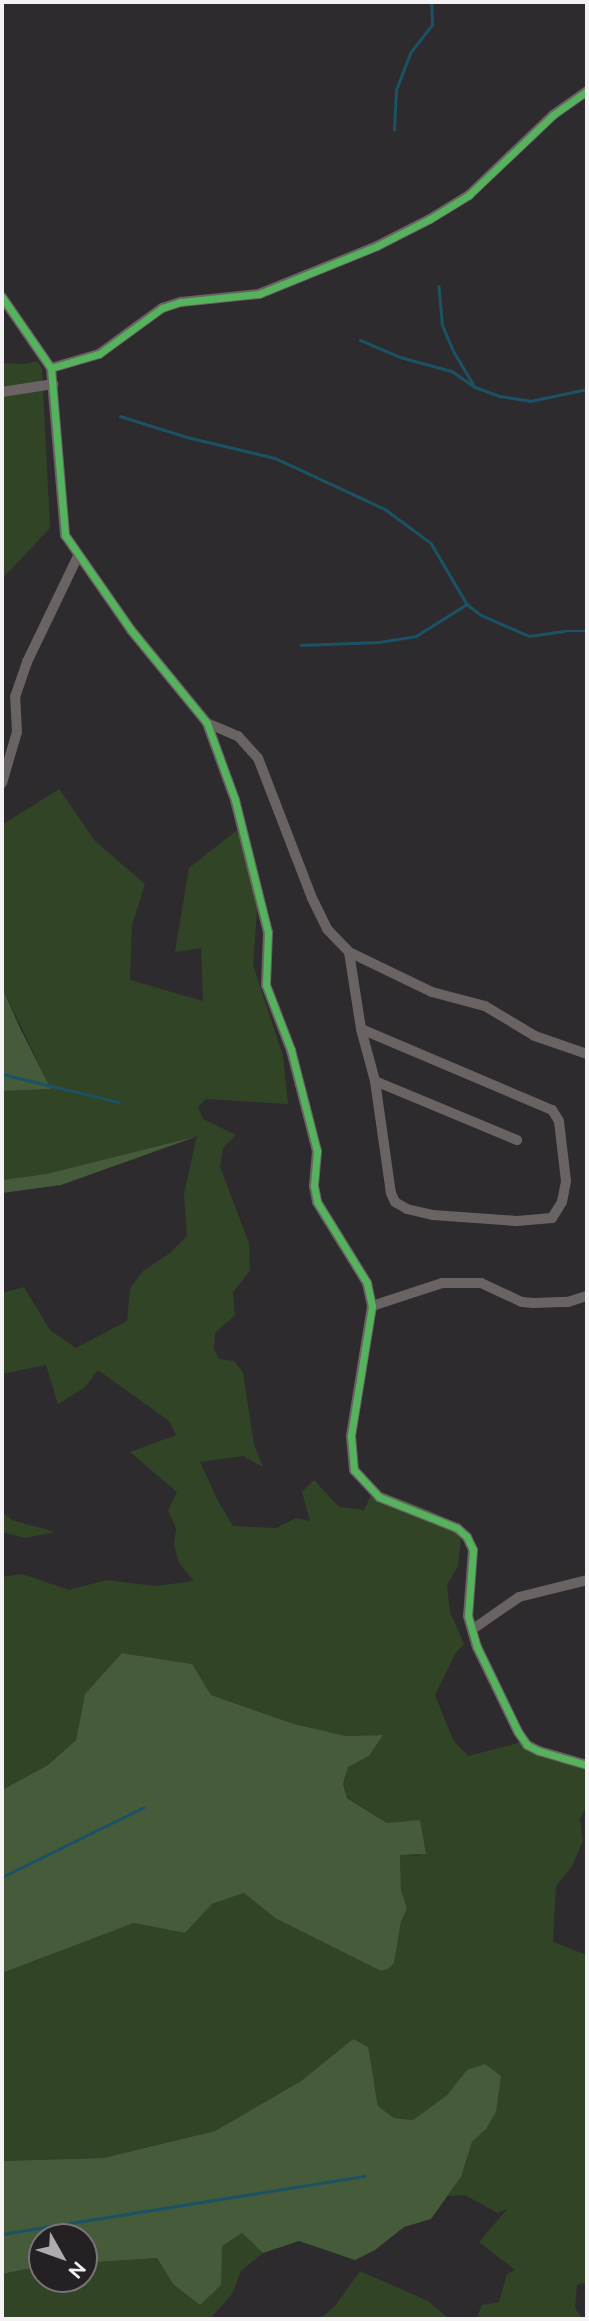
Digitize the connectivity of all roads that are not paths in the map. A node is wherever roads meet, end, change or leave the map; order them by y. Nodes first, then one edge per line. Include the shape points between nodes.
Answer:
1 (587, 91) edge
2 (2, 297) edge
3 (51, 368) junction
4 (53, 384) junction
5 (2, 392) edge
6 (78, 556) junction
7 (208, 723) junction
8 (2, 783) edge
9 (349, 952) junction
10 (361, 1030) junction
11 (587, 1054) edge
12 (375, 1081) junction
13 (517, 1140) dead end
14 (587, 1296) edge
15 (372, 1306) junction
16 (587, 1580) edge
17 (472, 1629) junction
18 (587, 1765) edge

1 - 3 street via 553,115 469,195 430,219 259,294 162,308 99,354
2 - 3 street
3 - 4 street
4 - 5 street
4 - 6 street via 62,519
6 - 7 street via 131,630
6 - 8 street via 15,697 17,732
7 - 9 street via 238,736 258,758 312,898 327,929
7 - 15 street via 234,800 268,932 267,985 291,1050 317,1151 317,1202 367,1283
9 - 10 street
9 - 11 street via 432,992 485,1006 535,1037
10 - 12 street
10 - 12 street via 552,1110 559,1121 566,1181 555,1214 545,1220 517,1221 433,1215 401,1207 391,1193
12 - 13 street
14 - 15 street via 568,1302 522,1302 481,1283 442,1283
15 - 17 street via 351,1436 354,1470 379,1497 457,1528 467,1537 472,1550 467,1598
16 - 17 street via 519,1597
17 - 18 street via 527,1745

